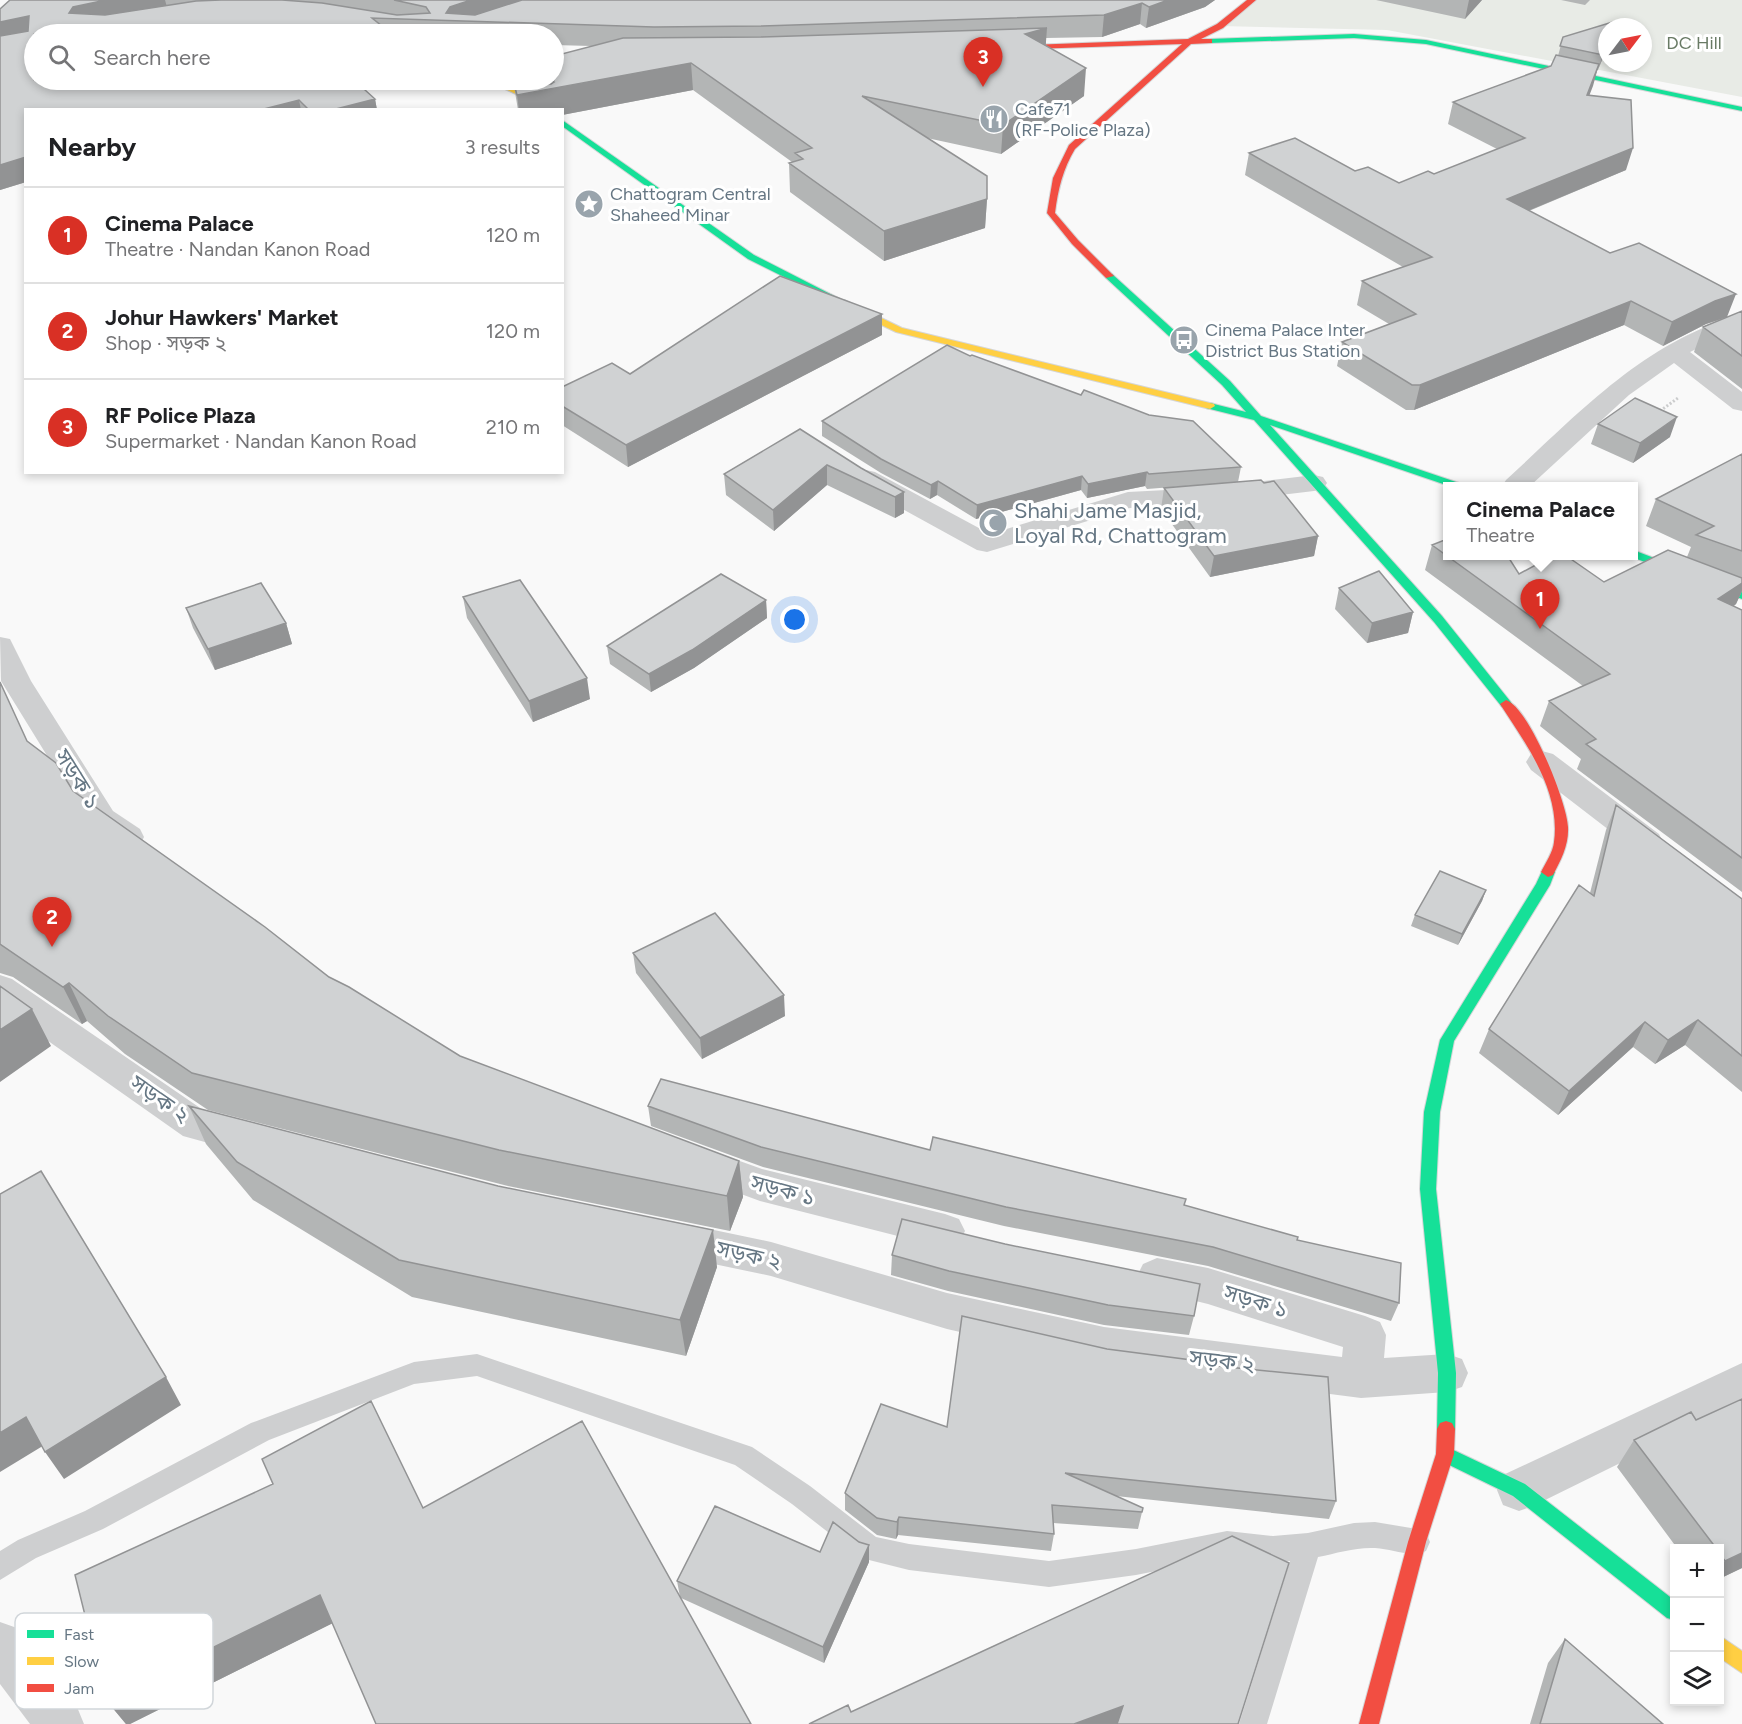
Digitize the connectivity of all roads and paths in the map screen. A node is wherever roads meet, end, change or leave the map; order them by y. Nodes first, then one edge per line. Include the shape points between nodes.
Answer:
1 (1252, 0) edge
2 (1189, 42) junction
3 (988, 48) edge
4 (514, 90) edge
5 (542, 108) edge
6 (1742, 109) edge
7 (564, 123) edge
8 (1742, 322) edge
9 (1674, 351) junction
10 (1686, 392) dead end
11 (1742, 404) edge
12 (1658, 412) edge
13 (1255, 417) junction
14 (843, 463) edge
15 (1446, 482) edge
16 (1519, 482) edge
17 (1314, 483) junction
18 (1638, 555) edge
19 (1742, 595) edge
20 (0, 646) edge
21 (1542, 762) junction
22 (158, 859) edge
23 (1675, 863) edge
24 (0, 988) edge
25 (277, 1145) edge
26 (671, 1152) edge
27 (634, 1231) edge
28 (981, 1240) edge
29 (1129, 1270) edge
30 (1447, 1373) junction
31 (1361, 1379) junction
32 (1742, 1382) edge
33 (1445, 1454) junction
34 (1519, 1490) junction
35 (1416, 1542) junction
36 (1308, 1546) junction
37 (0, 1567) edge
38 (1670, 1608) edge
39 (0, 1645) edge
40 (1724, 1650) edge
41 (1742, 1663) edge
42 (15, 1665) edge
43 (49, 1709) edge
44 (60, 1724) edge
45 (1252, 1724) edge
46 (1370, 1724) edge

1 - 2 main road via 1220,26
2 - 3 main road
2 - 6 main road via 1354,36 1426,42
2 - 13 main road via 1072,147 1060,164 1052,188 1051,213 1075,242 1226,383
4 - 5 main road
7 - 13 main road via 752,257 900,330
8 - 9 street
9 - 11 street
9 - 16 street via 1633,380
10 - 12 path
13 - 15 main road
13 - 17 main road
14 - 17 street via 987,544 1128,500 1205,496
17 - 21 main road via 1438,619 1509,707
18 - 19 main road
20 - 22 street, সড়ক ১ via 16,681 102,819
21 - 23 street
21 - 30 main road via 1559,806 1561,843 1544,885 1447,1040 1432,1112 1428,1189
24 - 25 street, সড়ক ২ via 196,1125
26 - 28 street, সড়ক ১ via 760,1185
27 - 31 street, সড়ক ২ via 771,1259 947,1311 1104,1346
29 - 31 street, সড়ক ১ via 1208,1286 1365,1335
30 - 31 street
30 - 33 main road
32 - 34 street
33 - 34 main road
33 - 35 main road
34 - 38 main road
35 - 36 lane via 1375,1535
35 - 46 main road
36 - 37 lane via 1273,1549 1227,1544 1049,1574 870,1549 743,1456 477,1365 414,1373 260,1431
36 - 45 lane
39 - 42 street
40 - 41 main road
43 - 44 street

